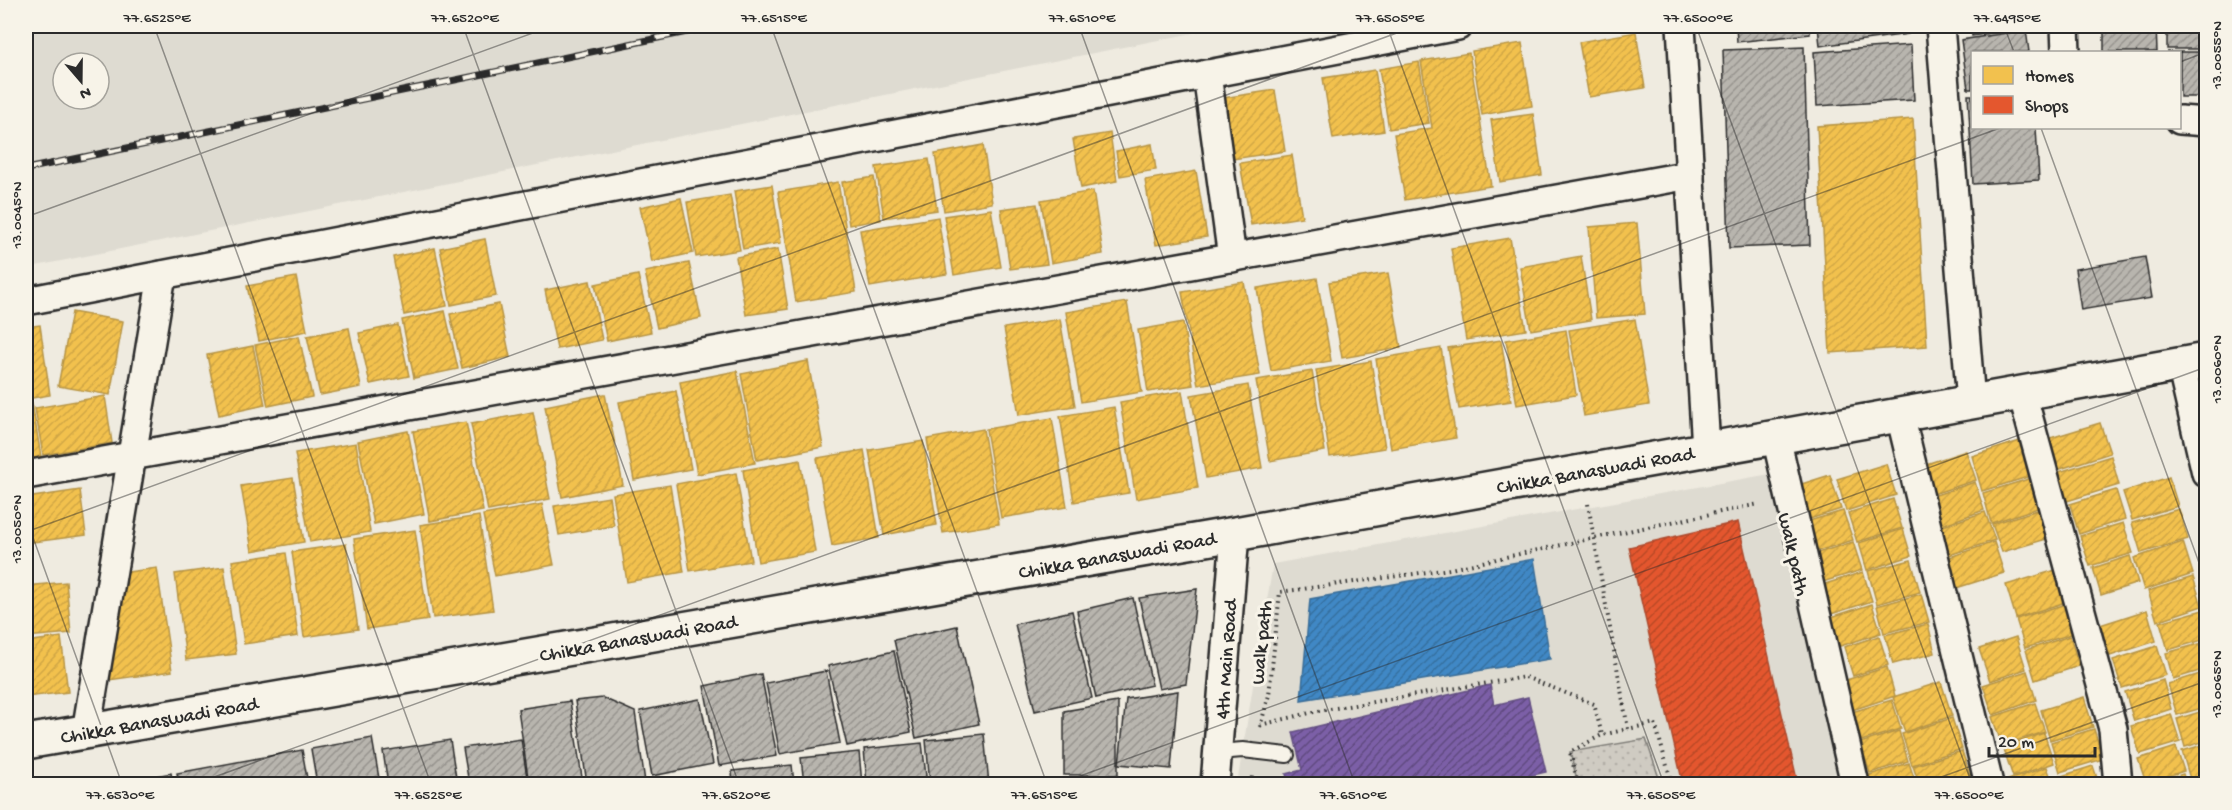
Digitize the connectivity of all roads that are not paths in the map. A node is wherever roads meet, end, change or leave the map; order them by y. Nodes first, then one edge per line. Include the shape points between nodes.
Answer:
1 (1458, 26) edge
2 (1681, 26) edge
3 (1940, 26) edge
4 (2065, 26) edge
5 (2066, 51) edge
6 (1207, 74) junction
7 (2181, 120) edge
8 (2206, 122) edge
9 (1690, 175) junction
10 (1232, 258) junction
11 (162, 275) junction
12 (26, 301) edge
13 (2194, 362) edge
14 (2022, 393) junction
15 (1971, 402) junction
16 (1900, 415) junction
17 (1776, 437) junction
18 (1706, 449) junction
19 (130, 456) junction
20 (2206, 473) edge
21 (26, 475) edge
22 (1234, 534) junction
23 (86, 732) junction
24 (26, 742) edge
25 (1218, 752) junction
26 (1287, 755) dead end
27 (1215, 784) edge
28 (1855, 784) edge
29 (1989, 784) edge
30 (2118, 784) edge

1 - 6 street
2 - 9 street
3 - 15 street
4 - 5 street
6 - 10 street
6 - 11 street
7 - 8 street
9 - 10 street
9 - 18 street
10 - 19 street
11 - 12 street
11 - 19 street
13 - 14 main road, Chikka Banaswadi Road
13 - 20 street
14 - 15 main road, Chikka Banaswadi Road
14 - 30 street via 2113,729
15 - 16 main road, Chikka Banaswadi Road
16 - 17 main road, Chikka Banaswadi Road
16 - 29 street
17 - 18 main road, Chikka Banaswadi Road
17 - 28 street
18 - 22 main road, Chikka Banaswadi Road
19 - 21 street
19 - 23 street
22 - 23 main road, Chikka Banaswadi Road
22 - 25 street, 4th Main Road
23 - 24 main road, Chikka Banaswadi Road
25 - 26 lane
25 - 27 street, 4th Main Road

